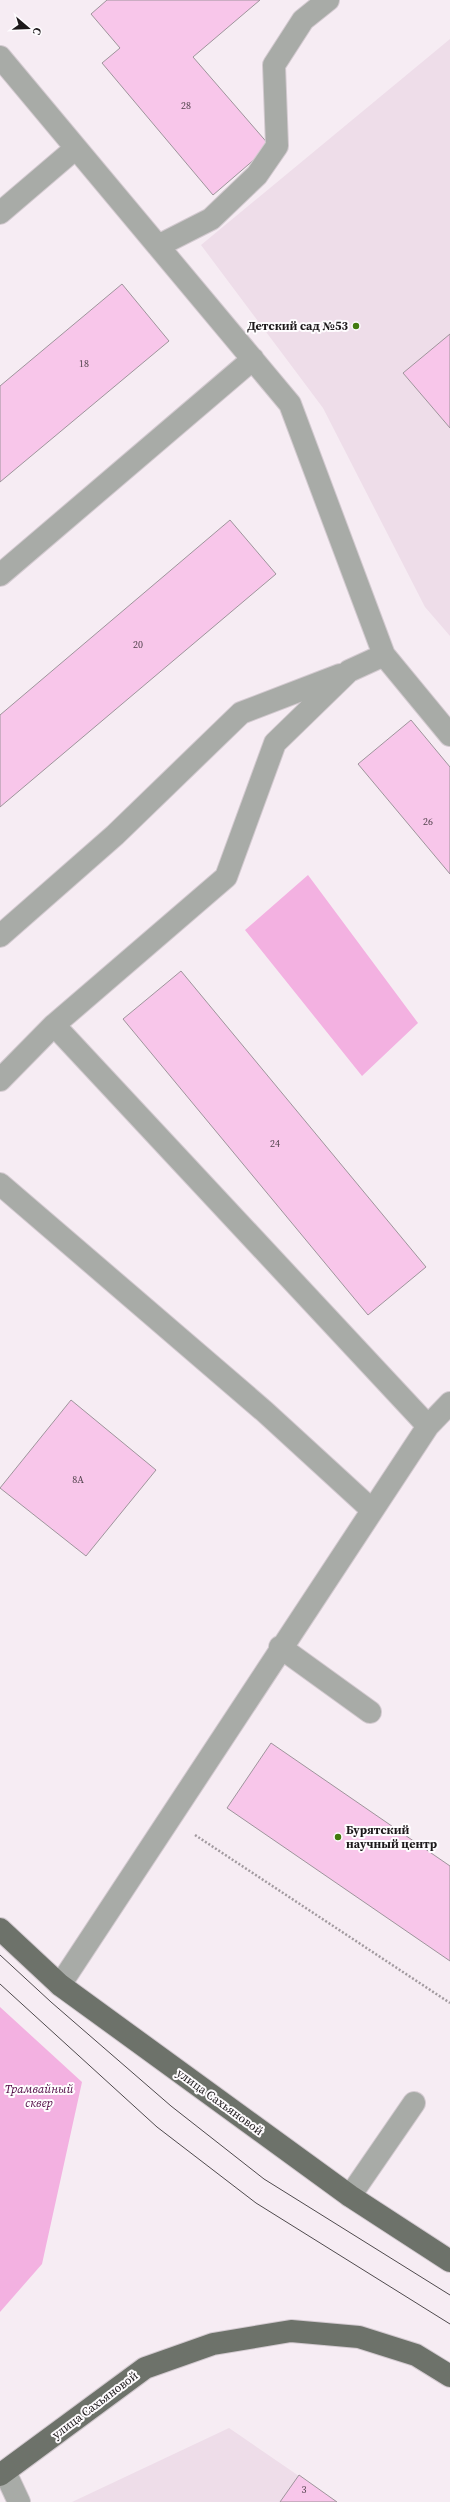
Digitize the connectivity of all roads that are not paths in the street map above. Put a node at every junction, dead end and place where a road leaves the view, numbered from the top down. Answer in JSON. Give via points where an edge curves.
{"nodes":[{"id":1,"x":328,"y":0,"type":"edge"},
{"id":2,"x":0,"y":57,"type":"edge"},
{"id":3,"x":76,"y":148,"type":"junction"},
{"id":4,"x":0,"y":213,"type":"edge"},
{"id":5,"x":158,"y":246,"type":"junction"},
{"id":6,"x":253,"y":359,"type":"junction"},
{"id":7,"x":0,"y":575,"type":"edge"},
{"id":8,"x":384,"y":655,"type":"junction"},
{"id":9,"x":350,"y":671,"type":"junction"},
{"id":10,"x":450,"y":735,"type":"edge"},
{"id":11,"x":0,"y":936,"type":"edge"},
{"id":12,"x":54,"y":1025,"type":"junction"},
{"id":13,"x":0,"y":1080,"type":"edge"},
{"id":14,"x":0,"y":1184,"type":"edge"},
{"id":15,"x":450,"y":1403,"type":"edge"},
{"id":16,"x":428,"y":1426,"type":"junction"},
{"id":17,"x":372,"y":1510,"type":"junction"},
{"id":18,"x":280,"y":1648,"type":"junction"},
{"id":19,"x":370,"y":1712,"type":"dead end"},
{"id":20,"x":0,"y":1929,"type":"edge"},
{"id":21,"x":60,"y":1985,"type":"junction"},
{"id":22,"x":414,"y":2103,"type":"dead end"},
{"id":23,"x":350,"y":2196,"type":"junction"},
{"id":24,"x":450,"y":2261,"type":"edge"},
{"id":25,"x":450,"y":2376,"type":"edge"},
{"id":26,"x":2,"y":2473,"type":"edge"},
{"id":27,"x":19,"y":2502,"type":"edge"}],
"edges":[{"from":1,"to":5,"type":"lane","via":[[303,20],[274,65],[277,146],[257,175],[211,219]]},
{"from":2,"to":3,"type":"lane"},
{"from":3,"to":4,"type":"lane"},
{"from":3,"to":5,"type":"lane"},
{"from":5,"to":6,"type":"lane"},
{"from":6,"to":7,"type":"lane"},
{"from":6,"to":8,"type":"lane","via":[[290,404]]},
{"from":8,"to":9,"type":"lane"},
{"from":8,"to":10,"type":"lane"},
{"from":9,"to":11,"type":"lane","via":[[242,713],[115,835]]},
{"from":9,"to":12,"type":"lane","via":[[275,743],[226,878]]},
{"from":12,"to":13,"type":"lane"},
{"from":12,"to":16,"type":"lane"},
{"from":14,"to":17,"type":"lane","via":[[264,1411]]},
{"from":15,"to":16,"type":"lane"},
{"from":16,"to":17,"type":"lane"},
{"from":17,"to":18,"type":"lane"},
{"from":18,"to":19,"type":"lane"},
{"from":18,"to":21,"type":"lane"},
{"from":20,"to":21,"type":"main road","name":"улица Сахьяновой"},
{"from":21,"to":23,"type":"main road","name":"улица Сахьяновой"},
{"from":22,"to":23,"type":"lane"},
{"from":23,"to":24,"type":"main road","name":"улица Сахьяновой"},
{"from":25,"to":26,"type":"main road","name":"улица Сахьяновой","via":[[416,2355],[359,2336],[291,2331],[213,2344],[145,2368]]},
{"from":26,"to":27,"type":"lane"}]}
